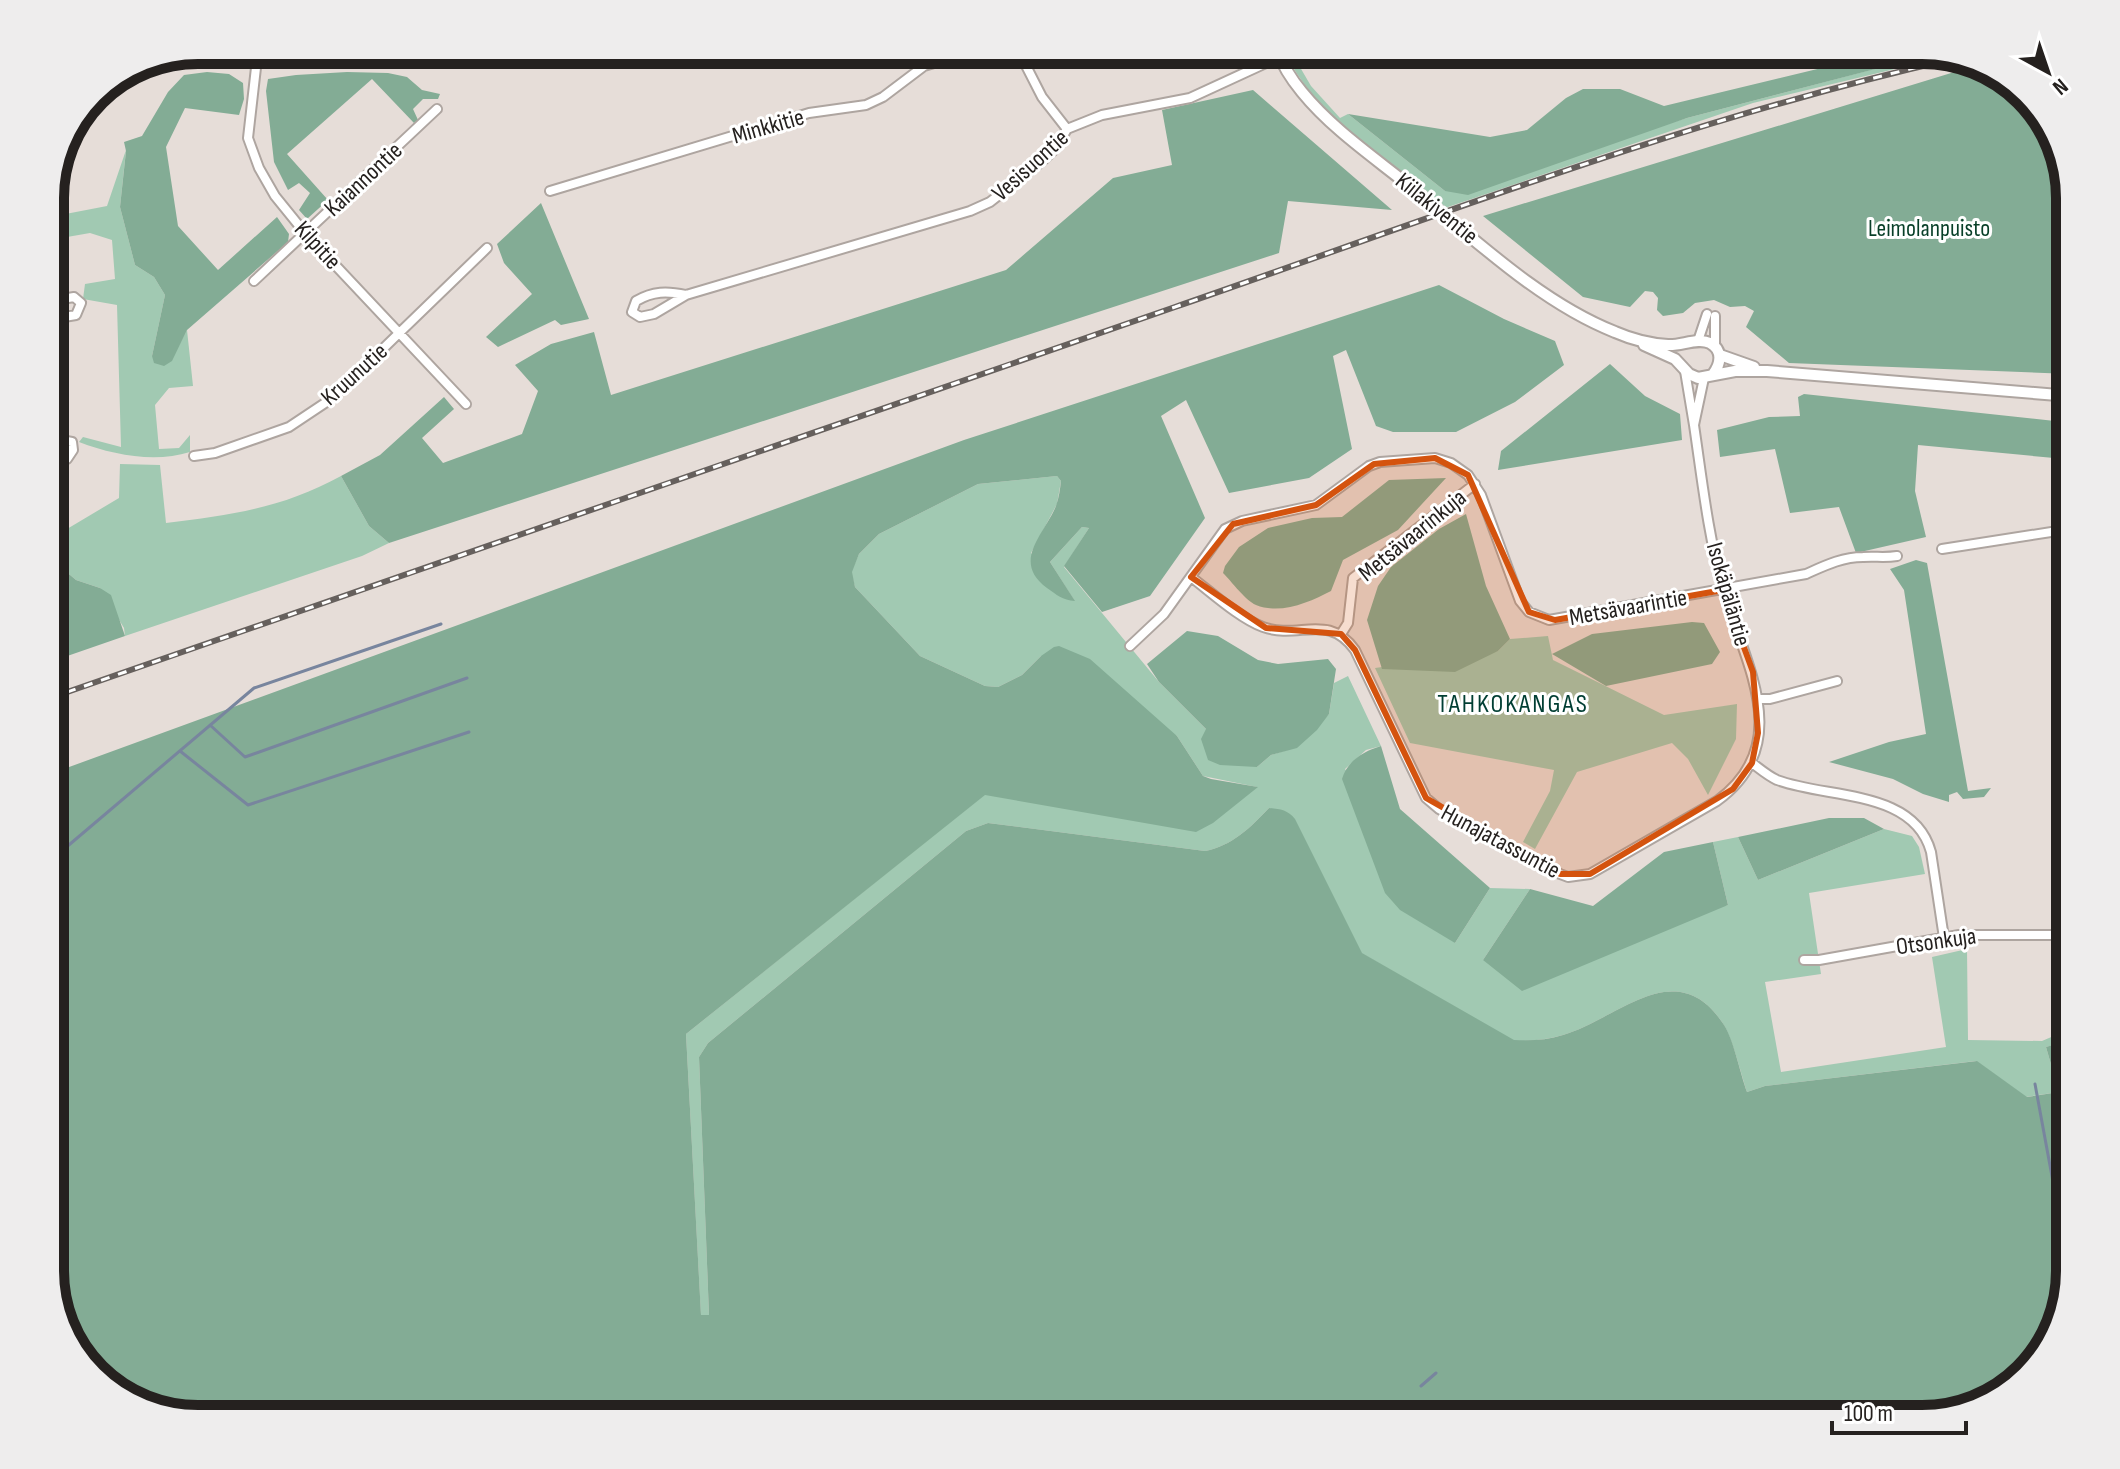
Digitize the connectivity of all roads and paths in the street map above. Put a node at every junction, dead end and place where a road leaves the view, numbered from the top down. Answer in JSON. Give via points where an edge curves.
{"nodes":[{"id":1,"x":256,"y":64,"type":"edge"},
{"id":2,"x":931,"y":64,"type":"edge"},
{"id":3,"x":1025,"y":64,"type":"edge"},
{"id":4,"x":1256,"y":64,"type":"edge"},
{"id":5,"x":1285,"y":64,"type":"edge"},
{"id":6,"x":437,"y":109,"type":"dead end"},
{"id":7,"x":1067,"y":129,"type":"junction"},
{"id":8,"x":550,"y":191,"type":"dead end"},
{"id":9,"x":305,"y":233,"type":"junction"},
{"id":10,"x":487,"y":248,"type":"dead end"},
{"id":11,"x":254,"y":281,"type":"dead end"},
{"id":12,"x":686,"y":295,"type":"junction"},
{"id":13,"x":64,"y":299,"type":"edge"},
{"id":14,"x":64,"y":317,"type":"edge"},
{"id":15,"x":401,"y":331,"type":"junction"},
{"id":16,"x":1624,"y":335,"type":"junction"},
{"id":17,"x":1694,"y":342,"type":"junction"},
{"id":18,"x":1717,"y":351,"type":"junction"},
{"id":19,"x":1684,"y":368,"type":"junction"},
{"id":20,"x":1767,"y":371,"type":"junction"},
{"id":21,"x":1709,"y":376,"type":"junction"},
{"id":22,"x":2056,"y":395,"type":"edge"},
{"id":23,"x":466,"y":404,"type":"dead end"},
{"id":24,"x":1694,"y":425,"type":"junction"},
{"id":25,"x":64,"y":441,"type":"edge"},
{"id":26,"x":194,"y":456,"type":"dead end"},
{"id":27,"x":64,"y":460,"type":"edge"},
{"id":28,"x":1475,"y":484,"type":"junction"},
{"id":29,"x":2056,"y":531,"type":"edge"},
{"id":30,"x":1942,"y":549,"type":"dead end"},
{"id":31,"x":1897,"y":556,"type":"dead end"},
{"id":32,"x":1191,"y":577,"type":"junction"},
{"id":33,"x":1723,"y":590,"type":"junction"},
{"id":34,"x":1341,"y":634,"type":"junction"},
{"id":35,"x":1130,"y":646,"type":"dead end"},
{"id":36,"x":1837,"y":681,"type":"dead end"},
{"id":37,"x":1758,"y":699,"type":"junction"},
{"id":38,"x":1752,"y":763,"type":"junction"},
{"id":39,"x":2056,"y":935,"type":"edge"},
{"id":40,"x":1944,"y":938,"type":"junction"},
{"id":41,"x":1804,"y":960,"type":"dead end"}],
"edges":[{"from":1,"to":9,"type":"street","name":"Kilpitie","via":[[248,138],[275,196]]},
{"from":2,"to":8,"type":"street","name":"Minkkitie","via":[[866,105],[809,113]]},
{"from":3,"to":7,"type":"street"},
{"from":4,"to":7,"type":"street","name":"Vesisuontie","via":[[1190,98],[1102,115]]},
{"from":5,"to":16,"type":"street","name":"Kiilakiventie","via":[[1301,91],[1332,123],[1446,216],[1549,296]]},
{"from":6,"to":9,"type":"street","name":"Kaiannontie"},
{"from":7,"to":12,"type":"street","name":"Vesisuontie","via":[[1041,162],[970,211]]},
{"from":9,"to":11,"type":"street","name":"Kaiannontie"},
{"from":9,"to":15,"type":"street","name":"Kilpitie"},
{"from":10,"to":15,"type":"street","name":"Kruunutie"},
{"from":12,"to":12,"type":"street","name":"Vesisuontie","via":[[649,293],[636,301],[632,312],[640,317],[654,314]]},
{"from":13,"to":14,"type":"street","via":[[74,297],[81,303],[76,315]]},
{"from":15,"to":23,"type":"street","name":"Kilpitie"},
{"from":15,"to":26,"type":"street","name":"Kruunutie","via":[[331,399],[289,427]]},
{"from":16,"to":17,"type":"street","name":"Kiilakiventie","via":[[1668,345]]},
{"from":16,"to":19,"type":"street","name":"Kiilakiventie"},
{"from":17,"to":18,"type":"street","via":[[1707,341]]},
{"from":17,"to":18,"type":"street","via":[[1711,315]]},
{"from":17,"to":19,"type":"street","via":[[1683,355]]},
{"from":18,"to":20,"type":"street"},
{"from":18,"to":21,"type":"street","via":[[1719,365]]},
{"from":19,"to":21,"type":"street","via":[[1693,377]]},
{"from":19,"to":24,"type":"street","name":"Isokäpäläntie"},
{"from":20,"to":21,"type":"street"},
{"from":20,"to":22,"type":"street"},
{"from":21,"to":24,"type":"street","name":"Isokäpäläntie"},
{"from":24,"to":33,"type":"street","name":"Isokäpäläntie"},
{"from":25,"to":27,"type":"street","via":[[72,442],[73,450]]},
{"from":28,"to":32,"type":"street","via":[[1459,467],[1435,458],[1374,464],[1316,505],[1233,524]]},
{"from":28,"to":33,"type":"street","name":"Metsävaarintie","via":[[1520,601],[1536,616],[1555,620]]},
{"from":28,"to":34,"type":"street","name":"Metsävaarinkuja","via":[[1353,578],[1348,623]]},
{"from":29,"to":30,"type":"street"},
{"from":31,"to":33,"type":"street","name":"Metsävaarintie","via":[[1837,561],[1806,574]]},
{"from":32,"to":34,"type":"street","via":[[1266,628]]},
{"from":32,"to":35,"type":"street","via":[[1164,614]]},
{"from":33,"to":37,"type":"street","name":"Isokäpäläntie"},
{"from":34,"to":38,"type":"street","name":"Hunajatassuntie","via":[[1355,650],[1426,798],[1568,877],[1590,874],[1717,801]]},
{"from":36,"to":37,"type":"street"},
{"from":37,"to":38,"type":"street","name":"Isokäpäläntie"},
{"from":38,"to":40,"type":"street","via":[[1777,780],[1894,808],[1914,820],[1931,852]]},
{"from":39,"to":40,"type":"street","name":"Otsonkuja"},
{"from":40,"to":41,"type":"street","name":"Otsonkuja"}]}
